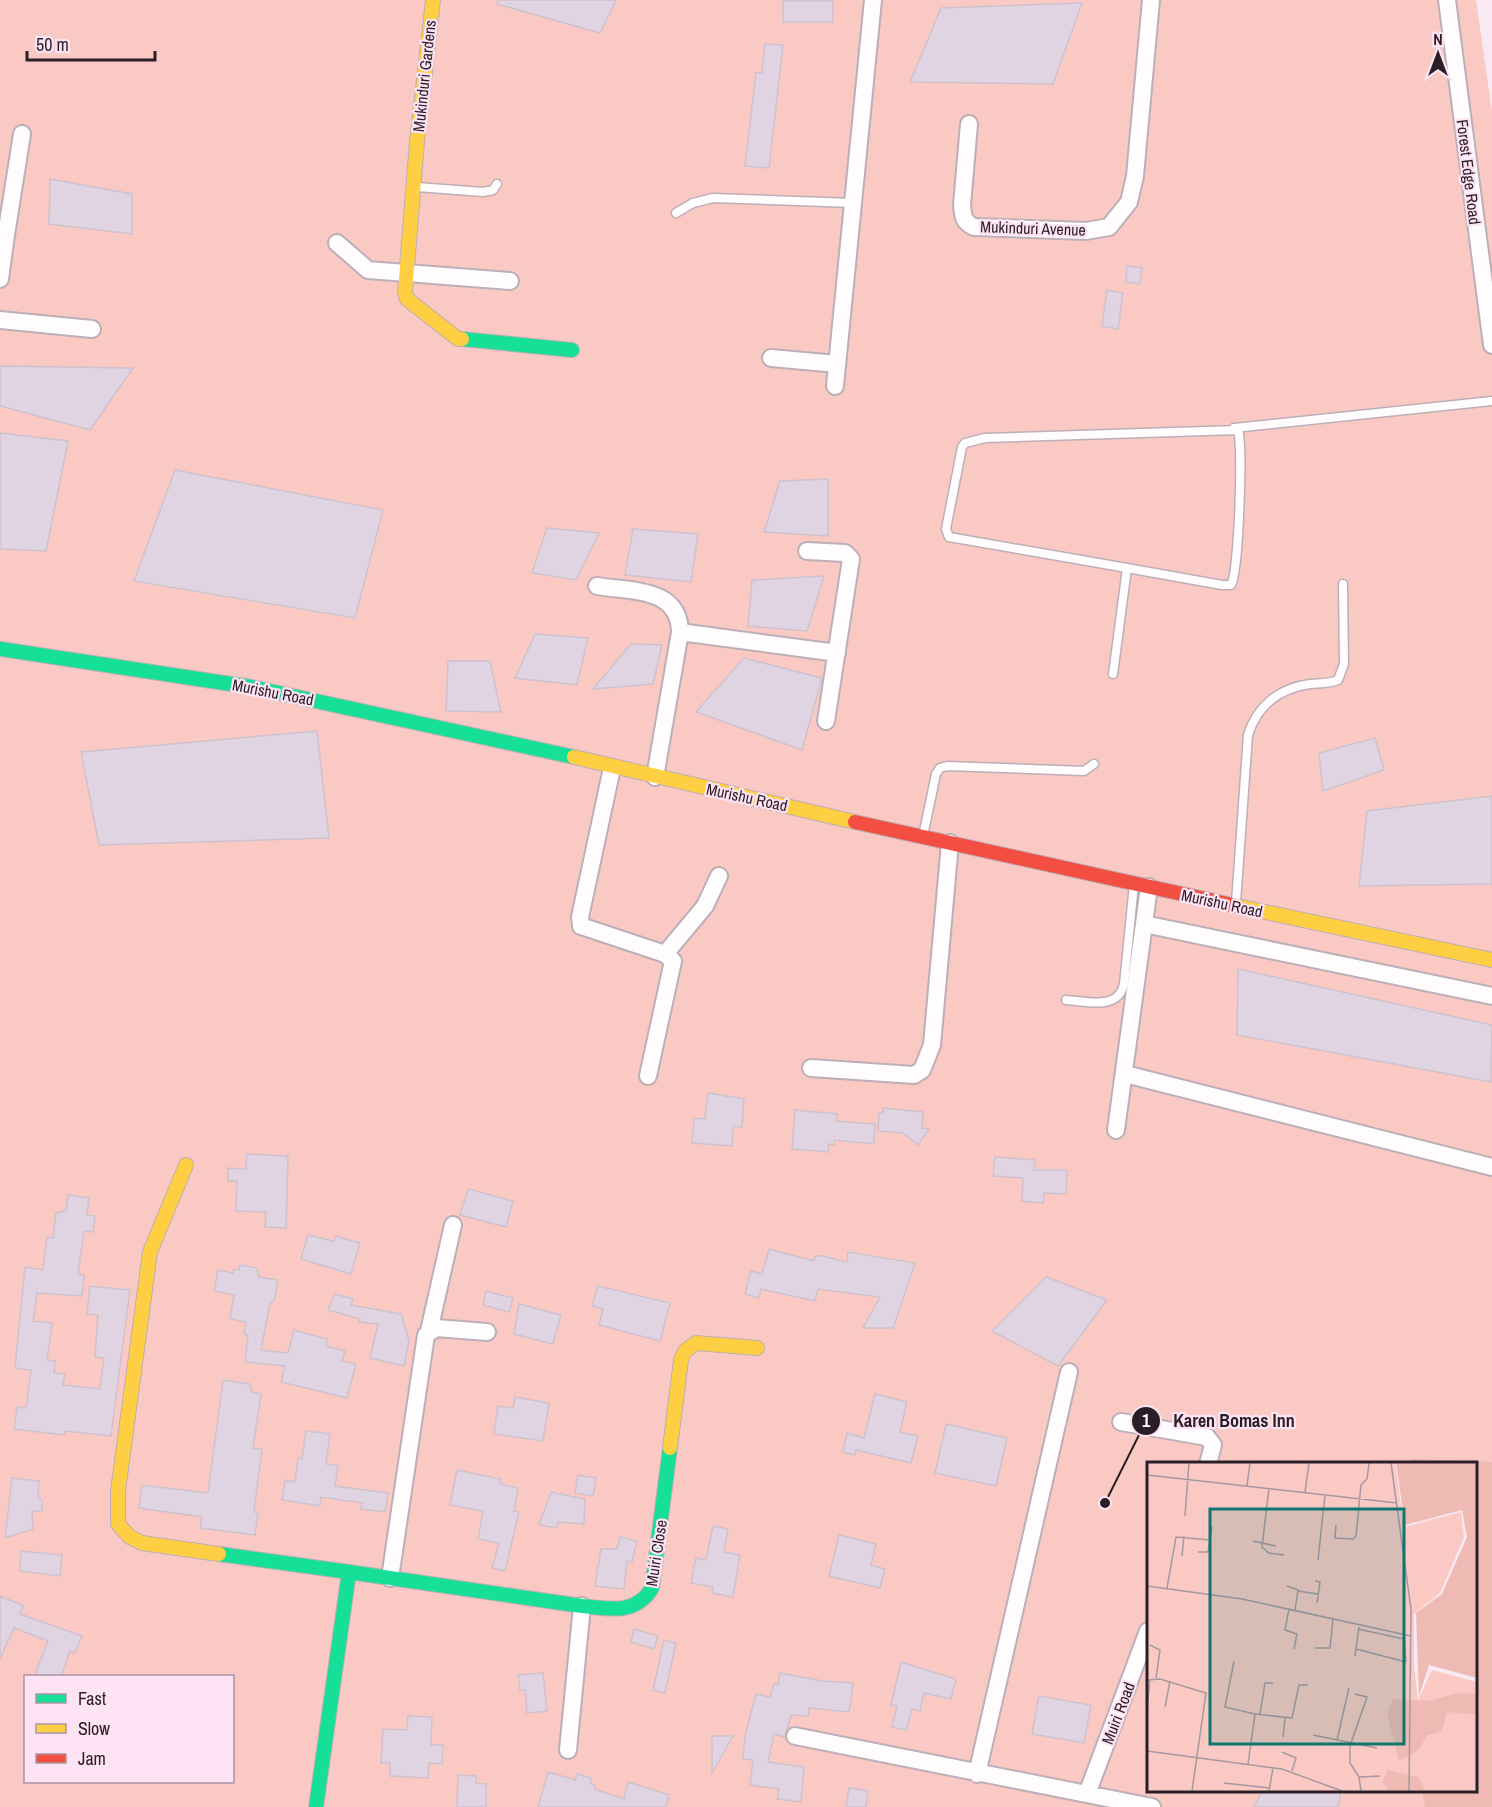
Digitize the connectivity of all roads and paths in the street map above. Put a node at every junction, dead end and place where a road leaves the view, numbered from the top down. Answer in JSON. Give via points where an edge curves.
{"nodes":[{"id":1,"x":433,"y":0,"type":"edge"},
{"id":2,"x":873,"y":0,"type":"edge"},
{"id":3,"x":1151,"y":0,"type":"edge"},
{"id":4,"x":1447,"y":0,"type":"edge"},
{"id":5,"x":969,"y":124,"type":"dead end"},
{"id":6,"x":22,"y":134,"type":"dead end"},
{"id":7,"x":497,"y":184,"type":"dead end"},
{"id":8,"x":413,"y":187,"type":"junction"},
{"id":9,"x":853,"y":203,"type":"junction"},
{"id":10,"x":676,"y":213,"type":"dead end"},
{"id":11,"x":3,"y":235,"type":"edge"},
{"id":12,"x":337,"y":243,"type":"dead end"},
{"id":13,"x":406,"y":274,"type":"junction"},
{"id":14,"x":0,"y":279,"type":"edge"},
{"id":15,"x":510,"y":281,"type":"dead end"},
{"id":16,"x":0,"y":320,"type":"edge"},
{"id":17,"x":92,"y":328,"type":"dead end"},
{"id":18,"x":1492,"y":345,"type":"edge"},
{"id":19,"x":572,"y":350,"type":"dead end"},
{"id":20,"x":771,"y":358,"type":"dead end"},
{"id":21,"x":837,"y":364,"type":"junction"},
{"id":22,"x":836,"y":386,"type":"dead end"},
{"id":23,"x":1492,"y":401,"type":"edge"},
{"id":24,"x":1233,"y":428,"type":"junction"},
{"id":25,"x":807,"y":551,"type":"dead end"},
{"id":26,"x":1127,"y":568,"type":"junction"},
{"id":27,"x":1343,"y":584,"type":"dead end"},
{"id":28,"x":597,"y":586,"type":"dead end"},
{"id":29,"x":680,"y":632,"type":"junction"},
{"id":30,"x":0,"y":649,"type":"edge"},
{"id":31,"x":837,"y":653,"type":"junction"},
{"id":32,"x":1113,"y":674,"type":"dead end"},
{"id":33,"x":826,"y":721,"type":"dead end"},
{"id":34,"x":1094,"y":764,"type":"dead end"},
{"id":35,"x":612,"y":768,"type":"junction"},
{"id":36,"x":655,"y":777,"type":"junction"},
{"id":37,"x":923,"y":837,"type":"junction"},
{"id":38,"x":950,"y":843,"type":"junction"},
{"id":39,"x":719,"y":876,"type":"dead end"},
{"id":40,"x":1141,"y":886,"type":"junction"},
{"id":41,"x":1236,"y":906,"type":"junction"},
{"id":42,"x":1143,"y":924,"type":"junction"},
{"id":43,"x":665,"y":954,"type":"junction"},
{"id":44,"x":1492,"y":960,"type":"edge"},
{"id":45,"x":1492,"y":996,"type":"edge"},
{"id":46,"x":1066,"y":1000,"type":"dead end"},
{"id":47,"x":811,"y":1068,"type":"dead end"},
{"id":48,"x":1125,"y":1074,"type":"junction"},
{"id":49,"x":648,"y":1076,"type":"dead end"},
{"id":50,"x":1116,"y":1130,"type":"dead end"},
{"id":51,"x":186,"y":1165,"type":"dead end"},
{"id":52,"x":1492,"y":1167,"type":"edge"},
{"id":53,"x":453,"y":1225,"type":"dead end"},
{"id":54,"x":429,"y":1331,"type":"junction"},
{"id":55,"x":487,"y":1332,"type":"dead end"},
{"id":56,"x":757,"y":1348,"type":"dead end"},
{"id":57,"x":1069,"y":1372,"type":"dead end"},
{"id":58,"x":1122,"y":1422,"type":"dead end"},
{"id":59,"x":1209,"y":1462,"type":"edge"},
{"id":60,"x":349,"y":1572,"type":"junction"},
{"id":61,"x":390,"y":1578,"type":"junction"},
{"id":62,"x":582,"y":1606,"type":"junction"},
{"id":63,"x":1147,"y":1635,"type":"edge"},
{"id":64,"x":795,"y":1736,"type":"dead end"},
{"id":65,"x":568,"y":1750,"type":"dead end"},
{"id":66,"x":977,"y":1774,"type":"junction"},
{"id":67,"x":1082,"y":1798,"type":"edge"},
{"id":68,"x":316,"y":1807,"type":"edge"},
{"id":69,"x":1152,"y":1807,"type":"edge"}],
"edges":[{"from":1,"to":8,"type":"street","name":"Mukinduri Gardens"},
{"from":2,"to":9,"type":"street"},
{"from":3,"to":5,"type":"street","name":"Mukinduri Avenue","via":[[1135,176],[1129,202],[1109,227],[1086,231],[967,224],[962,205]]},
{"from":4,"to":18,"type":"street","name":"Forest Edge Road"},
{"from":6,"to":11,"type":"street"},
{"from":7,"to":8,"type":"lane","via":[[493,190],[483,192]]},
{"from":8,"to":13,"type":"street","name":"Mukinduri Gardens"},
{"from":9,"to":10,"type":"lane","via":[[713,198]]},
{"from":9,"to":21,"type":"street"},
{"from":11,"to":14,"type":"street"},
{"from":12,"to":13,"type":"street","via":[[368,270]]},
{"from":13,"to":15,"type":"street"},
{"from":13,"to":19,"type":"street","name":"Mukinduri Gardens","via":[[407,299],[458,339]]},
{"from":16,"to":17,"type":"street"},
{"from":20,"to":21,"type":"street"},
{"from":21,"to":22,"type":"street"},
{"from":23,"to":24,"type":"lane"},
{"from":24,"to":26,"type":"lane","via":[[1240,434],[1240,459],[1237,555],[1231,585]]},
{"from":24,"to":26,"type":"lane","via":[[985,438],[962,447],[946,529],[949,537]]},
{"from":25,"to":31,"type":"street","via":[[845,553],[850,557]]},
{"from":26,"to":32,"type":"lane"},
{"from":27,"to":41,"type":"lane","via":[[1344,664],[1338,680],[1294,686],[1281,692],[1261,708],[1252,722]]},
{"from":28,"to":29,"type":"street","via":[[664,598],[675,606]]},
{"from":29,"to":31,"type":"street"},
{"from":29,"to":36,"type":"street"},
{"from":30,"to":35,"type":"street","name":"Murishu Road","via":[[251,687],[510,742]]},
{"from":31,"to":33,"type":"street"},
{"from":34,"to":37,"type":"lane","via":[[1084,771],[940,768]]},
{"from":35,"to":36,"type":"street","name":"Murishu Road"},
{"from":35,"to":43,"type":"street","via":[[581,926]]},
{"from":36,"to":37,"type":"street","name":"Murishu Road"},
{"from":37,"to":38,"type":"street","name":"Murishu Road"},
{"from":38,"to":40,"type":"street","name":"Murishu Road"},
{"from":38,"to":47,"type":"street","via":[[932,1044],[922,1070],[914,1075]]},
{"from":39,"to":43,"type":"street","via":[[705,906]]},
{"from":40,"to":41,"type":"street","name":"Murishu Road"},
{"from":40,"to":42,"type":"street"},
{"from":40,"to":46,"type":"lane","via":[[1120,995],[1109,1002]]},
{"from":41,"to":44,"type":"street","name":"Murishu Road"},
{"from":42,"to":45,"type":"street"},
{"from":42,"to":48,"type":"street"},
{"from":43,"to":49,"type":"street","via":[[673,961],[673,969]]},
{"from":48,"to":50,"type":"street"},
{"from":48,"to":52,"type":"street"},
{"from":51,"to":60,"type":"street","name":"Muiri Close","via":[[150,1252],[116,1509],[118,1524],[130,1538],[142,1543]]},
{"from":53,"to":54,"type":"street"},
{"from":54,"to":55,"type":"street","via":[[442,1328]]},
{"from":54,"to":61,"type":"street"},
{"from":56,"to":62,"type":"street","name":"Muiri Close","via":[[696,1343],[685,1351],[652,1588],[647,1600],[636,1607],[621,1610]]},
{"from":57,"to":66,"type":"street"},
{"from":58,"to":59,"type":"street","via":[[1207,1437],[1213,1445]]},
{"from":60,"to":61,"type":"street","name":"Muiri Close"},
{"from":60,"to":68,"type":"street"},
{"from":61,"to":62,"type":"street","name":"Muiri Close"},
{"from":62,"to":65,"type":"street"},
{"from":63,"to":67,"type":"street","name":"Muiri Road"},
{"from":64,"to":66,"type":"street"},
{"from":66,"to":67,"type":"street"},
{"from":67,"to":69,"type":"street"}]}
